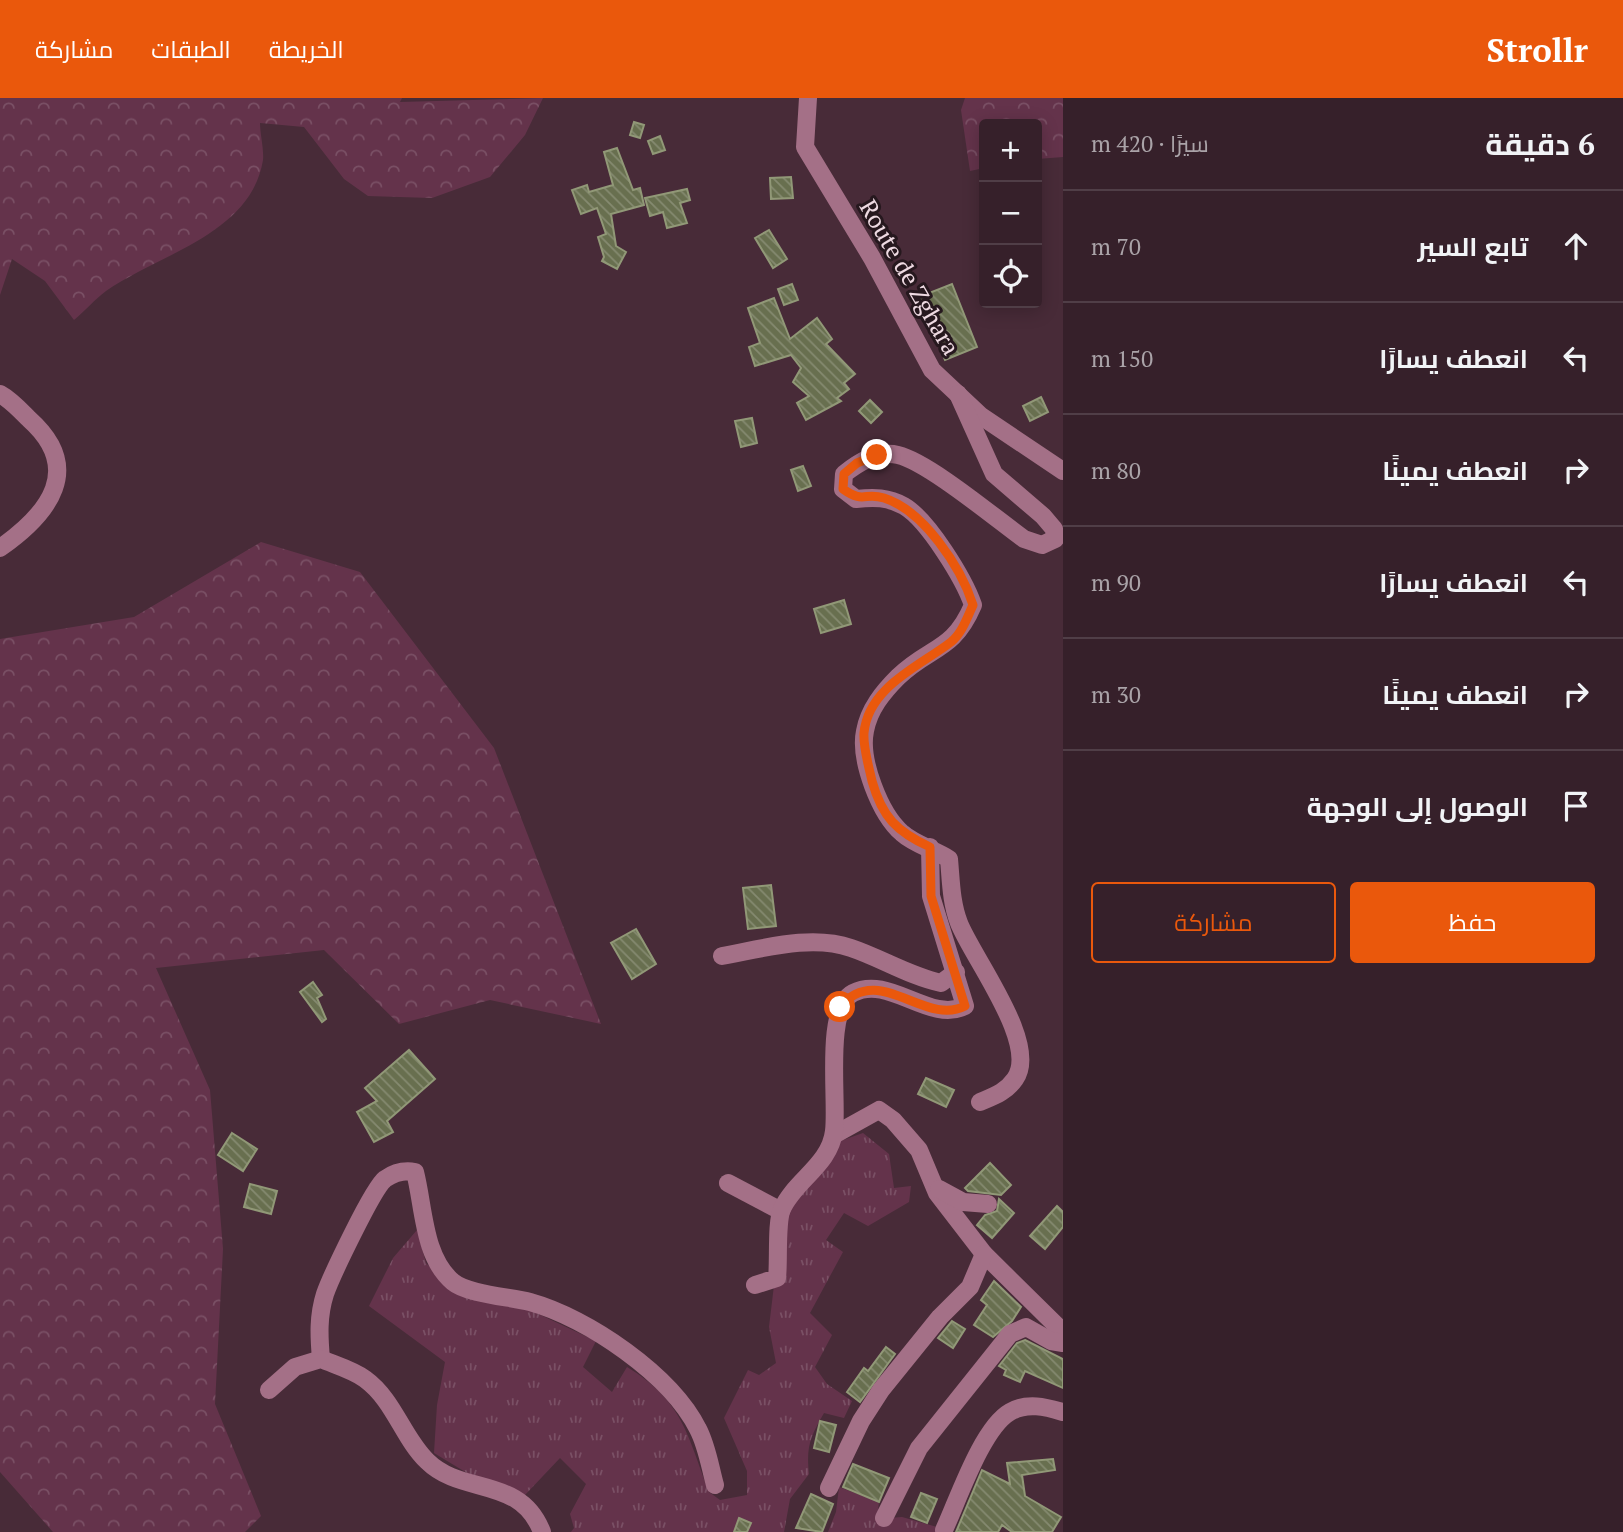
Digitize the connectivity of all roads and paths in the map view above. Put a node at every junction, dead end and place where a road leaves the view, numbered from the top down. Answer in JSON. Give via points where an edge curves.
{"nodes":[{"id":1,"x":808,"y":98,"type":"edge"},
{"id":2,"x":0,"y":394,"type":"edge"},
{"id":3,"x":958,"y":394,"type":"junction"},
{"id":4,"x":1063,"y":471,"type":"edge"},
{"id":5,"x":0,"y":548,"type":"edge"},
{"id":6,"x":930,"y":847,"type":"junction"},
{"id":7,"x":722,"y":956,"type":"dead end"},
{"id":8,"x":956,"y":972,"type":"junction"},
{"id":9,"x":980,"y":1102,"type":"dead end"},
{"id":10,"x":834,"y":1135,"type":"junction"},
{"id":11,"x":728,"y":1183,"type":"dead end"},
{"id":12,"x":934,"y":1186,"type":"junction"},
{"id":13,"x":988,"y":1204,"type":"dead end"},
{"id":14,"x":780,"y":1212,"type":"junction"},
{"id":15,"x":984,"y":1254,"type":"junction"},
{"id":16,"x":755,"y":1286,"type":"dead end"},
{"id":17,"x":1063,"y":1332,"type":"edge"},
{"id":18,"x":1063,"y":1343,"type":"edge"},
{"id":19,"x":321,"y":1359,"type":"junction"},
{"id":20,"x":270,"y":1390,"type":"dead end"},
{"id":21,"x":1063,"y":1412,"type":"edge"},
{"id":22,"x":715,"y":1485,"type":"dead end"},
{"id":23,"x":829,"y":1488,"type":"dead end"},
{"id":24,"x":884,"y":1518,"type":"dead end"},
{"id":25,"x":944,"y":1530,"type":"dead end"},
{"id":26,"x":542,"y":1532,"type":"edge"}],
"edges":[{"from":1,"to":3,"type":"street","name":"Route de Zghara","via":[[805,147],[932,370]]},
{"from":2,"to":5,"type":"street","via":[[36,425],[56,451],[60,477],[49,501]]},
{"from":3,"to":4,"type":"street","name":"Route de Zghara","via":[[981,416]]},
{"from":3,"to":6,"type":"street","via":[[995,474],[1043,516],[1054,529],[1055,539],[1042,545],[1024,539],[897,454],[857,463],[844,474],[843,489],[856,499],[880,497],[906,507],[953,562],[973,605],[952,641],[899,676],[872,707],[864,733],[876,796],[887,816],[903,835]]},
{"from":6,"to":8,"type":"street","via":[[931,896]]},
{"from":6,"to":9,"type":"street","via":[[948,859],[960,926],[1015,1033],[1020,1056],[1017,1077],[1003,1092]]},
{"from":7,"to":8,"type":"street","via":[[821,942],[849,947],[926,980],[941,983]]},
{"from":8,"to":10,"type":"street","via":[[965,1006],[955,1011],[869,990],[852,993],[840,1007],[834,1028]]},
{"from":10,"to":12,"type":"street","via":[[879,1110],[919,1150]]},
{"from":10,"to":14,"type":"street","via":[[825,1158]]},
{"from":11,"to":14,"type":"street"},
{"from":12,"to":13,"type":"street","via":[[963,1202]]},
{"from":12,"to":15,"type":"street"},
{"from":14,"to":16,"type":"street","via":[[778,1278]]},
{"from":15,"to":17,"type":"street"},
{"from":15,"to":23,"type":"street","via":[[970,1287],[881,1390]]},
{"from":18,"to":24,"type":"street","via":[[1026,1327],[1010,1334],[919,1448]]},
{"from":19,"to":20,"type":"street","via":[[295,1367]]},
{"from":19,"to":22,"type":"street","via":[[318,1325],[325,1294],[354,1235],[383,1181],[402,1170],[415,1172],[426,1232],[453,1283],[552,1308],[608,1340],[682,1402],[699,1431]]},
{"from":19,"to":26,"type":"street","via":[[365,1379],[427,1462],[450,1475],[515,1497],[529,1509]]},
{"from":21,"to":25,"type":"street","via":[[1039,1405],[1010,1412],[990,1433]]}]}
